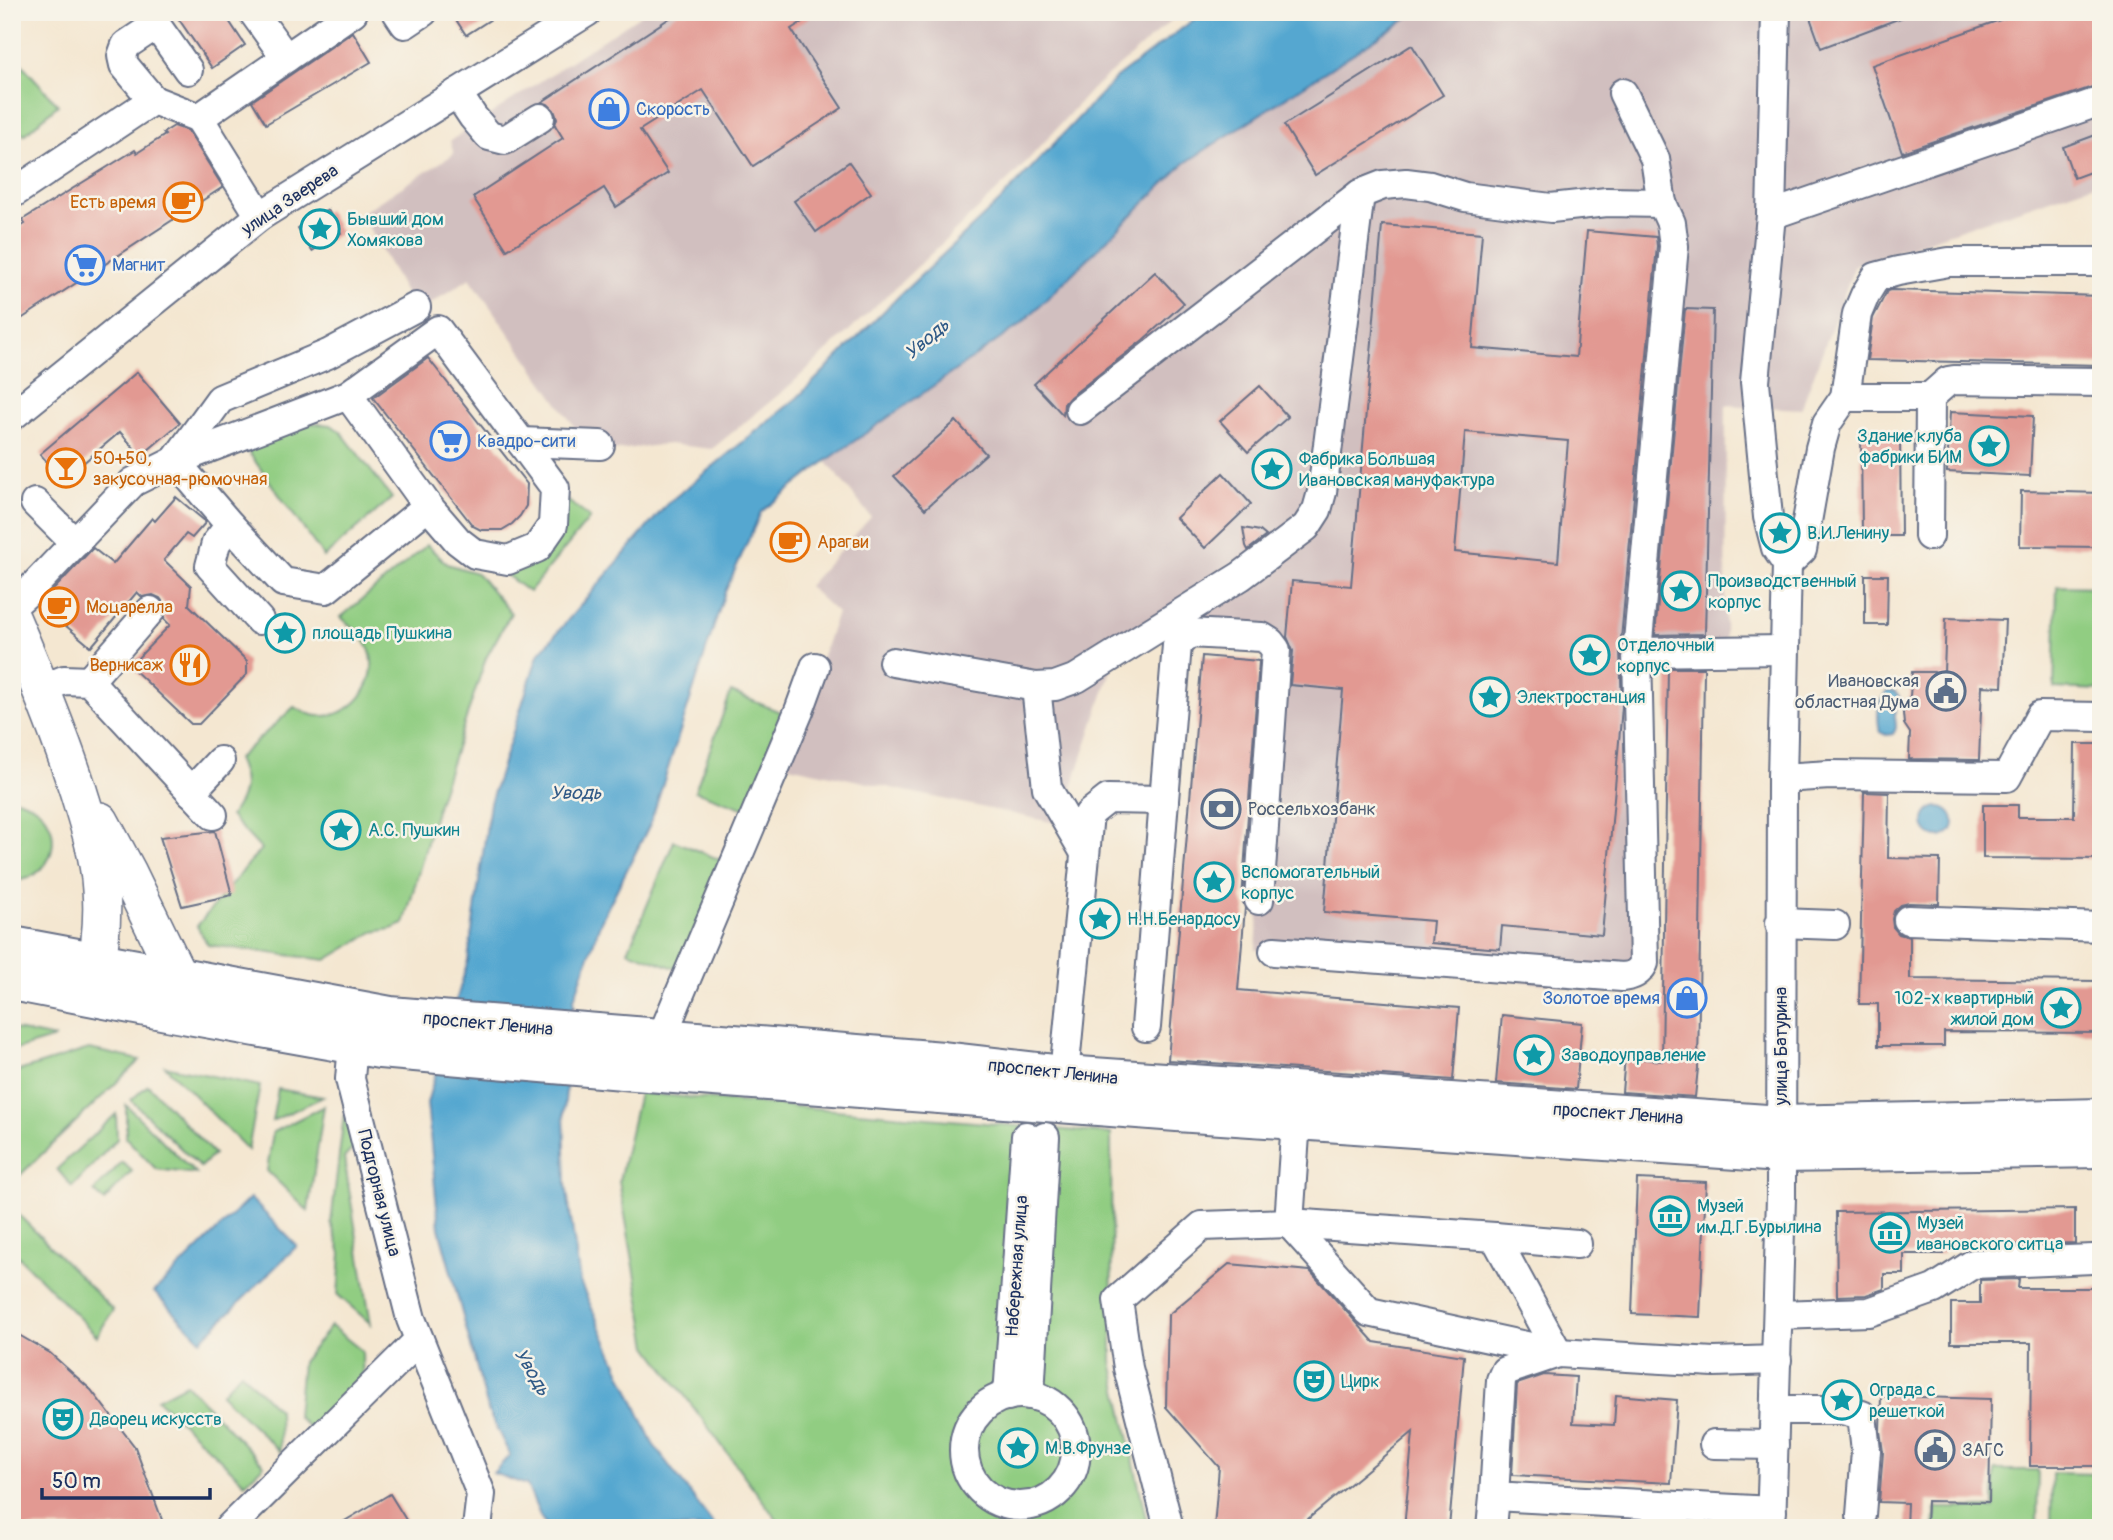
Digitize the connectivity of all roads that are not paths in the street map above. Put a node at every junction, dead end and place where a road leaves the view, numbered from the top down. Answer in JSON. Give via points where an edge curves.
{"nodes":[{"id":1,"x":253,"y":12,"type":"edge"},
{"id":2,"x":353,"y":12,"type":"edge"},
{"id":3,"x":397,"y":12,"type":"edge"},
{"id":4,"x":423,"y":12,"type":"edge"},
{"id":5,"x":1776,"y":12,"type":"edge"},
{"id":6,"x":570,"y":17,"type":"edge"},
{"id":7,"x":151,"y":18,"type":"edge"},
{"id":8,"x":286,"y":58,"type":"junction"},
{"id":9,"x":188,"y":69,"type":"dead end"},
{"id":10,"x":457,"y":93,"type":"junction"},
{"id":11,"x":1623,"y":93,"type":"dead end"},
{"id":12,"x":153,"y":100,"type":"junction"},
{"id":13,"x":2101,"y":101,"type":"edge"},
{"id":14,"x":199,"y":118,"type":"junction"},
{"id":15,"x":540,"y":118,"type":"dead end"},
{"id":16,"x":12,"y":194,"type":"edge"},
{"id":17,"x":1360,"y":194,"type":"junction"},
{"id":18,"x":1662,"y":203,"type":"junction"},
{"id":19,"x":1771,"y":215,"type":"junction"},
{"id":20,"x":260,"y":216,"type":"junction"},
{"id":21,"x":2101,"y":262,"type":"edge"},
{"id":22,"x":416,"y":307,"type":"dead end"},
{"id":23,"x":2101,"y":382,"type":"edge"},
{"id":24,"x":348,"y":395,"type":"junction"},
{"id":25,"x":1845,"y":397,"type":"junction"},
{"id":26,"x":1930,"y":397,"type":"junction"},
{"id":27,"x":1080,"y":410,"type":"dead end"},
{"id":28,"x":12,"y":416,"type":"edge"},
{"id":29,"x":521,"y":442,"type":"junction"},
{"id":30,"x":600,"y":445,"type":"dead end"},
{"id":31,"x":175,"y":461,"type":"junction"},
{"id":32,"x":35,"y":503,"type":"dead end"},
{"id":33,"x":428,"y":506,"type":"junction"},
{"id":34,"x":230,"y":525,"type":"junction"},
{"id":35,"x":1928,"y":536,"type":"dead end"},
{"id":36,"x":75,"y":543,"type":"junction"},
{"id":37,"x":1787,"y":564,"type":"junction"},
{"id":38,"x":12,"y":606,"type":"edge"},
{"id":39,"x":150,"y":611,"type":"dead end"},
{"id":40,"x":12,"y":620,"type":"edge"},
{"id":41,"x":259,"y":620,"type":"dead end"},
{"id":42,"x":1784,"y":650,"type":"junction"},
{"id":43,"x":1637,"y":652,"type":"junction"},
{"id":44,"x":894,"y":662,"type":"dead end"},
{"id":45,"x":814,"y":667,"type":"dead end"},
{"id":46,"x":89,"y":681,"type":"junction"},
{"id":47,"x":1036,"y":687,"type":"junction"},
{"id":48,"x":42,"y":689,"type":"junction"},
{"id":49,"x":2101,"y":718,"type":"edge"},
{"id":50,"x":220,"y":761,"type":"dead end"},
{"id":51,"x":70,"y":764,"type":"junction"},
{"id":52,"x":1782,"y":778,"type":"junction"},
{"id":53,"x":191,"y":792,"type":"junction"},
{"id":54,"x":1164,"y":800,"type":"junction"},
{"id":55,"x":213,"y":815,"type":"dead end"},
{"id":56,"x":1085,"y":853,"type":"junction"},
{"id":57,"x":1259,"y":900,"type":"dead end"},
{"id":58,"x":1908,"y":920,"type":"dead end"},
{"id":59,"x":1780,"y":923,"type":"junction"},
{"id":60,"x":1835,"y":925,"type":"dead end"},
{"id":61,"x":2101,"y":928,"type":"edge"},
{"id":62,"x":12,"y":946,"type":"edge"},
{"id":63,"x":1274,"y":951,"type":"dead end"},
{"id":64,"x":178,"y":976,"type":"junction"},
{"id":65,"x":94,"y":979,"type":"junction"},
{"id":66,"x":12,"y":981,"type":"edge"},
{"id":67,"x":1146,"y":1027,"type":"dead end"},
{"id":68,"x":374,"y":1036,"type":"junction"},
{"id":69,"x":645,"y":1049,"type":"junction"},
{"id":70,"x":1064,"y":1075,"type":"junction"},
{"id":71,"x":2101,"y":1118,"type":"edge"},
{"id":72,"x":1296,"y":1120,"type":"junction"},
{"id":73,"x":1035,"y":1136,"type":"dead end"},
{"id":74,"x":1781,"y":1139,"type":"junction"},
{"id":75,"x":2101,"y":1148,"type":"edge"},
{"id":76,"x":1289,"y":1223,"type":"junction"},
{"id":77,"x":1496,"y":1237,"type":"junction"},
{"id":78,"x":1577,"y":1244,"type":"dead end"},
{"id":79,"x":2093,"y":1259,"type":"dead end"},
{"id":80,"x":1778,"y":1315,"type":"junction"},
{"id":81,"x":419,"y":1340,"type":"junction"},
{"id":82,"x":1558,"y":1353,"type":"junction"},
{"id":83,"x":1776,"y":1360,"type":"junction"},
{"id":84,"x":1019,"y":1396,"type":"junction"},
{"id":85,"x":1775,"y":1410,"type":"junction"},
{"id":86,"x":1714,"y":1444,"type":"dead end"},
{"id":87,"x":1773,"y":1445,"type":"junction"},
{"id":88,"x":1494,"y":1496,"type":"junction"},
{"id":89,"x":1040,"y":1515,"type":"edge"},
{"id":90,"x":1861,"y":1515,"type":"dead end"},
{"id":91,"x":1771,"y":1519,"type":"edge"},
{"id":92,"x":229,"y":1528,"type":"edge"},
{"id":93,"x":477,"y":1528,"type":"edge"},
{"id":94,"x":1169,"y":1528,"type":"edge"},
{"id":95,"x":1491,"y":1528,"type":"edge"}],
"edges":[{"from":1,"to":8,"type":"street"},
{"from":2,"to":8,"type":"street"},
{"from":3,"to":4,"type":"street","via":[[405,24]]},
{"from":5,"to":19,"type":"street"},
{"from":6,"to":10,"type":"street","name":"улица Зверева"},
{"from":7,"to":9,"type":"street"},
{"from":7,"to":12,"type":"street","via":[[122,56],[124,65]]},
{"from":8,"to":14,"type":"street"},
{"from":10,"to":15,"type":"street","via":[[489,136],[505,140]]},
{"from":10,"to":20,"type":"street","name":"улица Зверева"},
{"from":11,"to":18,"type":"street","via":[[1655,159]]},
{"from":12,"to":14,"type":"street"},
{"from":12,"to":16,"type":"street"},
{"from":13,"to":19,"type":"street"},
{"from":14,"to":20,"type":"street"},
{"from":17,"to":18,"type":"street","via":[[1383,184],[1406,183],[1465,197],[1551,208]]},
{"from":17,"to":27,"type":"street"},
{"from":17,"to":47,"type":"street","via":[[1322,492],[1306,527],[1241,576],[1077,678]]},
{"from":18,"to":43,"type":"street","via":[[1674,246]]},
{"from":19,"to":37,"type":"street","via":[[1755,382],[1768,517],[1776,548]]},
{"from":20,"to":28,"type":"street","name":"улица Зверева"},
{"from":21,"to":25,"type":"street","via":[[1949,262],[1876,277],[1857,314]]},
{"from":22,"to":31,"type":"street","via":[[328,354],[220,398]]},
{"from":23,"to":26,"type":"street","via":[[1954,380]]},
{"from":24,"to":29,"type":"street","via":[[438,330]]},
{"from":24,"to":31,"type":"street"},
{"from":24,"to":33,"type":"street"},
{"from":25,"to":26,"type":"street"},
{"from":25,"to":37,"type":"street","via":[[1827,423],[1802,550]]},
{"from":26,"to":35,"type":"street"},
{"from":29,"to":30,"type":"street"},
{"from":29,"to":33,"type":"street","via":[[555,488],[553,525],[537,548],[508,560],[475,554]]},
{"from":31,"to":34,"type":"street"},
{"from":31,"to":36,"type":"street","via":[[133,482]]},
{"from":32,"to":36,"type":"street"},
{"from":33,"to":34,"type":"street","via":[[326,589],[284,582]]},
{"from":34,"to":41,"type":"street","via":[[216,543],[210,566]]},
{"from":36,"to":38,"type":"street"},
{"from":37,"to":42,"type":"street","name":"улица Батурина"},
{"from":39,"to":46,"type":"street"},
{"from":40,"to":48,"type":"main road"},
{"from":42,"to":43,"type":"street"},
{"from":42,"to":52,"type":"street","name":"улица Батурина"},
{"from":43,"to":63,"type":"street","via":[[1644,963],[1640,971],[1622,977]]},
{"from":44,"to":47,"type":"street"},
{"from":45,"to":69,"type":"street","via":[[670,1016]]},
{"from":46,"to":48,"type":"street","via":[[64,680]]},
{"from":46,"to":53,"type":"street"},
{"from":47,"to":56,"type":"street","via":[[1047,788]]},
{"from":48,"to":51,"type":"main road"},
{"from":49,"to":52,"type":"street","via":[[2040,716],[2007,777]]},
{"from":50,"to":53,"type":"street"},
{"from":51,"to":64,"type":"main road"},
{"from":51,"to":65,"type":"main road","via":[[95,843],[102,891]]},
{"from":52,"to":59,"type":"street","name":"улица Батурина"},
{"from":53,"to":55,"type":"street"},
{"from":54,"to":56,"type":"street","via":[[1108,799],[1089,814]]},
{"from":54,"to":57,"type":"street","via":[[1177,645],[1189,633],[1262,637],[1270,642],[1276,650]]},
{"from":54,"to":67,"type":"street"},
{"from":56,"to":70,"type":"street"},
{"from":58,"to":61,"type":"street"},
{"from":59,"to":60,"type":"street"},
{"from":59,"to":74,"type":"street","name":"улица Батурина"},
{"from":62,"to":65,"type":"highway","name":"проспект Ленина"},
{"from":64,"to":65,"type":"highway","name":"проспект Ленина"},
{"from":64,"to":68,"type":"highway","name":"проспект Ленина"},
{"from":65,"to":66,"type":"highway","name":"проспект Ленина"},
{"from":65,"to":68,"type":"highway","name":"проспект Ленина"},
{"from":68,"to":69,"type":"highway","name":"проспект Ленина"},
{"from":68,"to":81,"type":"street","name":"Подгорная улица","via":[[350,1079]]},
{"from":69,"to":70,"type":"highway","name":"проспект Ленина","via":[[943,1061]]},
{"from":69,"to":72,"type":"highway","name":"проспект Ленина"},
{"from":70,"to":74,"type":"highway","name":"проспект Ленина"},
{"from":71,"to":74,"type":"highway","name":"проспект Ленина"},
{"from":72,"to":74,"type":"highway","name":"проспект Ленина"},
{"from":72,"to":76,"type":"street"},
{"from":73,"to":84,"type":"street","name":"Набережная улица"},
{"from":74,"to":75,"type":"highway","name":"проспект Ленина"},
{"from":74,"to":80,"type":"street","name":"улица Батурина"},
{"from":76,"to":77,"type":"street"},
{"from":76,"to":82,"type":"street","via":[[1369,1312]]},
{"from":76,"to":94,"type":"street","via":[[1202,1226],[1118,1300],[1128,1368]]},
{"from":77,"to":78,"type":"street"},
{"from":77,"to":82,"type":"street"},
{"from":79,"to":80,"type":"street","via":[[1973,1264],[1934,1289],[1869,1312]]},
{"from":80,"to":83,"type":"street","name":"улица Батурина"},
{"from":81,"to":92,"type":"street"},
{"from":81,"to":93,"type":"street","name":"Подгорная улица","via":[[481,1494]]},
{"from":82,"to":83,"type":"street","via":[[1714,1362]]},
{"from":82,"to":88,"type":"street","via":[[1505,1371]]},
{"from":83,"to":85,"type":"street","name":"улица Батурина"},
{"from":84,"to":89,"type":"street","via":[[1048,1402],[1063,1415],[1074,1439],[1073,1465]]},
{"from":84,"to":89,"type":"street","via":[[994,1401],[981,1410],[968,1430],[964,1455],[979,1489],[989,1497]]},
{"from":85,"to":87,"type":"street","name":"улица Батурина"},
{"from":85,"to":90,"type":"street","via":[[1842,1410],[1863,1415],[1866,1451]]},
{"from":86,"to":87,"type":"street"},
{"from":87,"to":91,"type":"street","name":"улица Батурина"},
{"from":88,"to":91,"type":"street"},
{"from":88,"to":95,"type":"street"}]}
